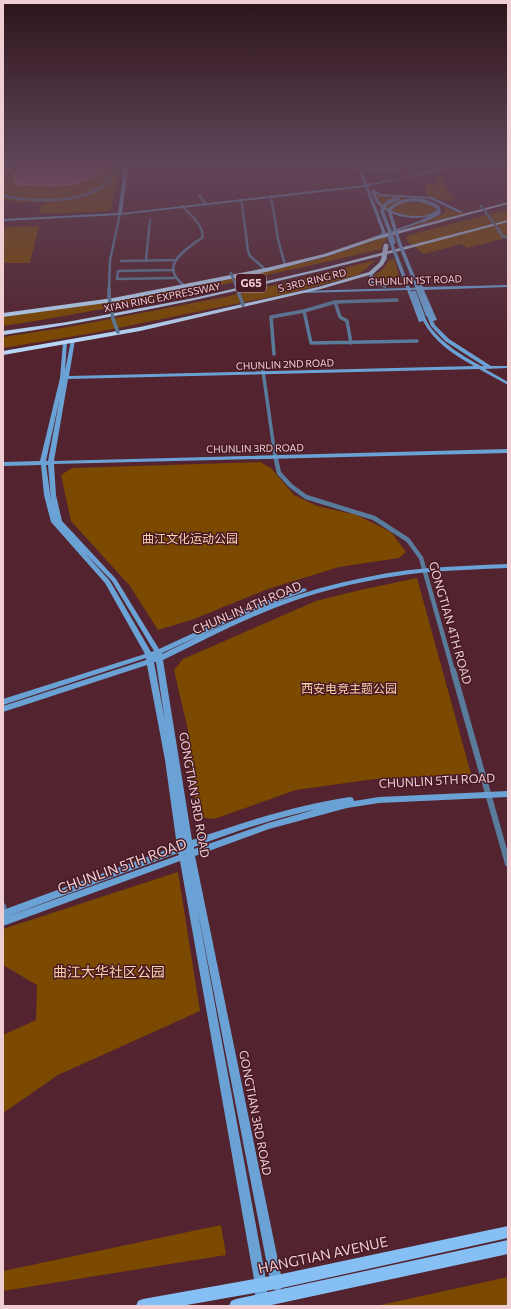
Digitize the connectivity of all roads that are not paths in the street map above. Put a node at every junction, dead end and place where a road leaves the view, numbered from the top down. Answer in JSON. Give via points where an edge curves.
{"nodes":[{"id":1,"x":118,"y":221,"type":"edge"},
{"id":2,"x":150,"y":221,"type":"edge"},
{"id":3,"x":198,"y":221,"type":"edge"},
{"id":4,"x":244,"y":221,"type":"edge"},
{"id":5,"x":275,"y":221,"type":"edge"},
{"id":6,"x":380,"y":221,"type":"edge"},
{"id":7,"x":386,"y":221,"type":"edge"},
{"id":8,"x":392,"y":221,"type":"edge"},
{"id":9,"x":423,"y":221,"type":"edge"},
{"id":10,"x":441,"y":221,"type":"edge"},
{"id":11,"x":449,"y":221,"type":"edge"},
{"id":12,"x":492,"y":221,"type":"edge"},
{"id":13,"x":495,"y":221,"type":"edge"},
{"id":14,"x":508,"y":223,"type":"edge"},
{"id":15,"x":387,"y":225,"type":"junction"},
{"id":16,"x":395,"y":228,"type":"junction"},
{"id":17,"x":383,"y":235,"type":"junction"},
{"id":18,"x":508,"y":237,"type":"edge"},
{"id":19,"x":373,"y":239,"type":"junction"},
{"id":20,"x":146,"y":260,"type":"junction"},
{"id":21,"x":177,"y":260,"type":"junction"},
{"id":22,"x":121,"y":261,"type":"dead end"},
{"id":23,"x":285,"y":265,"type":"junction"},
{"id":24,"x":135,"y":270,"type":"junction"},
{"id":25,"x":172,"y":270,"type":"junction"},
{"id":26,"x":266,"y":270,"type":"junction"},
{"id":27,"x":231,"y":272,"type":"dead end"},
{"id":28,"x":371,"y":272,"type":"junction"},
{"id":29,"x":174,"y":278,"type":"junction"},
{"id":30,"x":134,"y":279,"type":"junction"},
{"id":31,"x":508,"y":285,"type":"edge"},
{"id":32,"x":185,"y":286,"type":"junction"},
{"id":33,"x":407,"y":286,"type":"junction"},
{"id":34,"x":420,"y":286,"type":"junction"},
{"id":35,"x":299,"y":293,"type":"junction"},
{"id":36,"x":397,"y":300,"type":"dead end"},
{"id":37,"x":335,"y":302,"type":"junction"},
{"id":38,"x":243,"y":305,"type":"junction"},
{"id":39,"x":304,"y":311,"type":"junction"},
{"id":40,"x":3,"y":315,"type":"edge"},
{"id":41,"x":425,"y":315,"type":"junction"},
{"id":42,"x":3,"y":329,"type":"edge"},
{"id":43,"x":118,"y":332,"type":"junction"},
{"id":44,"x":3,"y":333,"type":"edge"},
{"id":45,"x":69,"y":341,"type":"junction"},
{"id":46,"x":417,"y":341,"type":"dead end"},
{"id":47,"x":351,"y":343,"type":"junction"},
{"id":48,"x":465,"y":351,"type":"junction"},
{"id":49,"x":3,"y":353,"type":"edge"},
{"id":50,"x":455,"y":353,"type":"junction"},
{"id":51,"x":274,"y":354,"type":"dead end"},
{"id":52,"x":508,"y":365,"type":"edge"},
{"id":53,"x":483,"y":366,"type":"junction"},
{"id":54,"x":263,"y":372,"type":"junction"},
{"id":55,"x":64,"y":377,"type":"junction"},
{"id":56,"x":508,"y":379,"type":"edge"},
{"id":57,"x":508,"y":384,"type":"edge"},
{"id":58,"x":508,"y":451,"type":"edge"},
{"id":59,"x":508,"y":454,"type":"edge"},
{"id":60,"x":275,"y":458,"type":"junction"},
{"id":61,"x":3,"y":464,"type":"edge"},
{"id":62,"x":48,"y":464,"type":"junction"},
{"id":63,"x":3,"y":467,"type":"edge"},
{"id":64,"x":508,"y":562,"type":"edge"},
{"id":65,"x":508,"y":566,"type":"edge"},
{"id":66,"x":424,"y":569,"type":"junction"},
{"id":67,"x":159,"y":655,"type":"junction"},
{"id":68,"x":149,"y":658,"type":"junction"},
{"id":69,"x":3,"y":702,"type":"edge"},
{"id":70,"x":3,"y":709,"type":"edge"},
{"id":71,"x":508,"y":789,"type":"edge"},
{"id":72,"x":488,"y":792,"type":"junction"},
{"id":73,"x":508,"y":794,"type":"edge"},
{"id":74,"x":186,"y":847,"type":"junction"},
{"id":75,"x":188,"y":856,"type":"junction"},
{"id":76,"x":508,"y":864,"type":"edge"},
{"id":77,"x":4,"y":915,"type":"edge"},
{"id":78,"x":508,"y":1232,"type":"edge"},
{"id":79,"x":508,"y":1247,"type":"edge"},
{"id":80,"x":277,"y":1282,"type":"junction"},
{"id":81,"x":261,"y":1285,"type":"junction"},
{"id":82,"x":268,"y":1303,"type":"edge"},
{"id":83,"x":143,"y":1306,"type":"edge"},
{"id":84,"x":236,"y":1306,"type":"edge"}],
"edges":[{"from":1,"to":43,"type":"street","bridge":true,"via":[[110,260],[109,296]]},
{"from":2,"to":20,"type":"street"},
{"from":3,"to":21,"type":"street","via":[[204,229],[203,237]]},
{"from":4,"to":26,"type":"street","via":[[248,252]]},
{"from":5,"to":23,"type":"street"},
{"from":6,"to":17,"type":"main road"},
{"from":7,"to":15,"type":"main road","bridge":true},
{"from":8,"to":16,"type":"main road","bridge":true},
{"from":9,"to":17,"type":"main road","bridge":true},
{"from":10,"to":19,"type":"highway","name":"S 3RD RING RD"},
{"from":11,"to":28,"type":"highway","name":"S 3RD RING RD","bridge":true,"via":[[393,238],[386,246],[381,264]]},
{"from":12,"to":18,"type":"street","bridge":true,"via":[[503,236]]},
{"from":13,"to":42,"type":"highway","name":"XI'AN RING EXPRESSWAY","number":"G65","via":[[217,291]]},
{"from":14,"to":44,"type":"highway","name":"XI'AN RING EXPRESSWAY","number":"G65","via":[[319,272],[221,294],[67,324]]},
{"from":15,"to":33,"type":"main road","bridge":true,"via":[[389,238]]},
{"from":15,"to":41,"type":"main road","bridge":true},
{"from":16,"to":34,"type":"main road","bridge":true,"via":[[403,241]]},
{"from":16,"to":41,"type":"main road","bridge":true},
{"from":17,"to":19,"type":"main road"},
{"from":19,"to":23,"type":"highway","name":"S 3RD RING RD","via":[[326,255]]},
{"from":20,"to":21,"type":"street"},
{"from":20,"to":22,"type":"street"},
{"from":21,"to":25,"type":"street"},
{"from":23,"to":26,"type":"highway","name":"S 3RD RING RD"},
{"from":24,"to":25,"type":"street"},
{"from":24,"to":30,"type":"street"},
{"from":24,"to":30,"type":"street","via":[[118,271],[117,279]]},
{"from":25,"to":29,"type":"street"},
{"from":26,"to":32,"type":"highway","name":"S 3RD RING RD"},
{"from":27,"to":38,"type":"street","bridge":true},
{"from":28,"to":33,"type":"main road","name":"CHUNLIN 1ST ROAD","via":[[370,281],[374,284],[385,287]]},
{"from":28,"to":35,"type":"highway","name":"S 3RD RING RD"},
{"from":29,"to":30,"type":"street"},
{"from":29,"to":32,"type":"street"},
{"from":31,"to":34,"type":"main road","name":"CHUNLIN 1ST ROAD"},
{"from":32,"to":40,"type":"highway","name":"S 3RD RING RD","via":[[113,300]]},
{"from":33,"to":34,"type":"main road","name":"CHUNLIN 1ST ROAD"},
{"from":33,"to":35,"type":"main road","name":"CHUNLIN 1ST ROAD"},
{"from":33,"to":50,"type":"main road","via":[[428,332],[441,345]]},
{"from":34,"to":48,"type":"main road","via":[[440,328]]},
{"from":35,"to":38,"type":"highway","name":"S 3RD RING RD"},
{"from":36,"to":37,"type":"street"},
{"from":37,"to":39,"type":"street"},
{"from":37,"to":47,"type":"street","via":[[340,317],[347,321]]},
{"from":38,"to":43,"type":"highway","name":"S 3RD RING RD"},
{"from":39,"to":47,"type":"street","via":[[311,343]]},
{"from":39,"to":51,"type":"street","via":[[271,317]]},
{"from":41,"to":48,"type":"main road","via":[[440,334]]},
{"from":41,"to":50,"type":"main road","via":[[432,332]]},
{"from":43,"to":45,"type":"highway","name":"S 3RD RING RD"},
{"from":45,"to":49,"type":"highway","name":"S 3RD RING RD"},
{"from":45,"to":55,"type":"main road","name":"GONGTIAN 3RD ROAD"},
{"from":46,"to":47,"type":"street"},
{"from":48,"to":53,"type":"main road"},
{"from":50,"to":53,"type":"main road"},
{"from":52,"to":53,"type":"main road","name":"CHUNLIN 2ND ROAD"},
{"from":53,"to":54,"type":"main road","name":"CHUNLIN 2ND ROAD"},
{"from":53,"to":56,"type":"main road"},
{"from":53,"to":57,"type":"main road"},
{"from":54,"to":55,"type":"main road","name":"CHUNLIN 2ND ROAD"},
{"from":54,"to":60,"type":"street","name":"GONGTIAN 4TH ROAD"},
{"from":55,"to":62,"type":"main road","name":"GONGTIAN 3RD ROAD"},
{"from":58,"to":60,"type":"main road","name":"CHUNLIN 3RD ROAD"},
{"from":59,"to":60,"type":"main road","name":"CHUNLIN 3RD ROAD"},
{"from":60,"to":62,"type":"main road","name":"CHUNLIN 3RD ROAD"},
{"from":60,"to":66,"type":"street","name":"GONGTIAN 4TH ROAD","via":[[280,473],[291,486],[306,497],[374,518],[408,540],[421,558]]},
{"from":61,"to":62,"type":"main road","name":"CHUNLIN 3RD ROAD"},
{"from":62,"to":63,"type":"main road","name":"CHUNLIN 3RD ROAD"},
{"from":62,"to":67,"type":"main road","name":"GONGTIAN 3RD ROAD","via":[[60,521],[114,580]]},
{"from":62,"to":68,"type":"main road","name":"GONGTIAN 3RD ROAD","via":[[47,496],[54,522],[108,582]]},
{"from":64,"to":66,"type":"main road","name":"CHUNLIN 4TH ROAD"},
{"from":65,"to":66,"type":"main road","name":"CHUNLIN 4TH ROAD"},
{"from":66,"to":67,"type":"main road","name":"CHUNLIN 4TH ROAD","via":[[341,584],[299,597]]},
{"from":66,"to":72,"type":"street","name":"GONGTIAN 4TH ROAD"},
{"from":67,"to":68,"type":"main road","name":"CHUNLIN 4TH ROAD"},
{"from":67,"to":74,"type":"main road","name":"GONGTIAN 3RD ROAD"},
{"from":68,"to":69,"type":"main road","name":"CHUNLIN 4TH ROAD"},
{"from":68,"to":70,"type":"main road","name":"CHUNLIN 4TH ROAD"},
{"from":68,"to":74,"type":"main road","name":"GONGTIAN 3RD ROAD"},
{"from":71,"to":72,"type":"main road","name":"CHUNLIN 5TH ROAD"},
{"from":72,"to":73,"type":"main road","name":"CHUNLIN 5TH ROAD"},
{"from":72,"to":74,"type":"main road","name":"CHUNLIN 5TH ROAD","via":[[387,795],[302,808]]},
{"from":72,"to":75,"type":"main road","name":"CHUNLIN 5TH ROAD","via":[[379,800],[347,805],[268,826]]},
{"from":72,"to":76,"type":"street","name":"GONGTIAN 4TH ROAD"},
{"from":74,"to":75,"type":"main road","name":"GONGTIAN 3RD ROAD"},
{"from":74,"to":77,"type":"main road","name":"CHUNLIN 5TH ROAD"},
{"from":75,"to":77,"type":"main road","name":"CHUNLIN 5TH ROAD"},
{"from":75,"to":80,"type":"main road","name":"GONGTIAN 3RD ROAD"},
{"from":75,"to":81,"type":"main road","name":"GONGTIAN 3RD ROAD"},
{"from":78,"to":80,"type":"main road","name":"HANGTIAN AVENUE"},
{"from":79,"to":82,"type":"main road"},
{"from":80,"to":81,"type":"main road","name":"HANGTIAN AVENUE"},
{"from":80,"to":82,"type":"main road"},
{"from":81,"to":82,"type":"main road","name":"GONGTIAN 3RD ROAD"},
{"from":81,"to":83,"type":"main road","name":"HANGTIAN AVENUE"},
{"from":82,"to":84,"type":"main road"}]}
